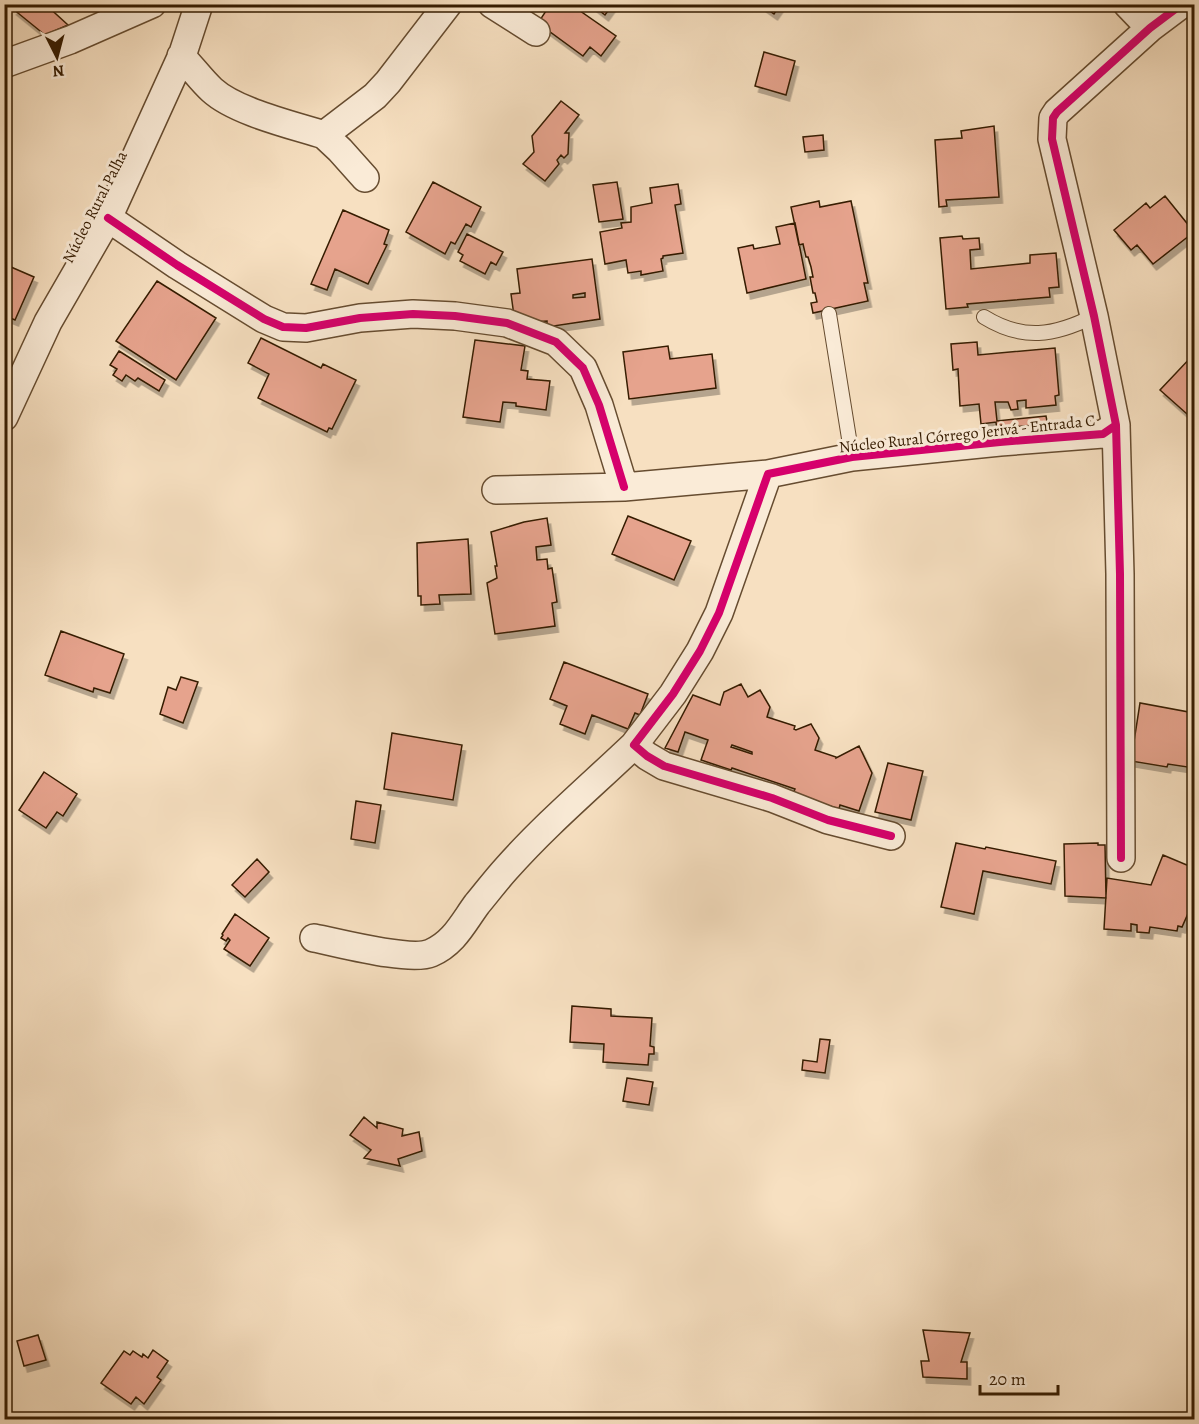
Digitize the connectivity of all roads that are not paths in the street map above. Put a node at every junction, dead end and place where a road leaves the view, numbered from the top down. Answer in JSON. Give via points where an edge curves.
{"nodes":[{"id":1,"x":152,"y":4,"type":"edge"},
{"id":2,"x":199,"y":4,"type":"edge"},
{"id":3,"x":448,"y":4,"type":"edge"},
{"id":4,"x":492,"y":4,"type":"edge"},
{"id":5,"x":1126,"y":4,"type":"edge"},
{"id":6,"x":1182,"y":4,"type":"edge"},
{"id":7,"x":1150,"y":28,"type":"junction"},
{"id":8,"x":536,"y":32,"type":"dead end"},
{"id":9,"x":181,"y":56,"type":"junction"},
{"id":10,"x":4,"y":64,"type":"edge"},
{"id":11,"x":324,"y":135,"type":"junction"},
{"id":12,"x":365,"y":178,"type":"dead end"},
{"id":13,"x":108,"y":218,"type":"junction"},
{"id":14,"x":829,"y":314,"type":"dead end"},
{"id":15,"x":1094,"y":316,"type":"junction"},
{"id":16,"x":984,"y":317,"type":"dead end"},
{"id":17,"x":4,"y":417,"type":"edge"},
{"id":18,"x":1116,"y":425,"type":"junction"},
{"id":19,"x":852,"y":457,"type":"junction"},
{"id":20,"x":768,"y":474,"type":"junction"},
{"id":21,"x":624,"y":487,"type":"junction"},
{"id":22,"x":496,"y":490,"type":"dead end"},
{"id":23,"x":634,"y":745,"type":"junction"},
{"id":24,"x":891,"y":836,"type":"dead end"},
{"id":25,"x":1121,"y":858,"type":"dead end"},
{"id":26,"x":315,"y":938,"type":"dead end"}],
"edges":[{"from":1,"to":10,"type":"street"},
{"from":2,"to":9,"type":"street","name":"Núcleo Rural Palha"},
{"from":3,"to":11,"type":"street","via":[[375,96]]},
{"from":4,"to":8,"type":"street"},
{"from":5,"to":7,"type":"street"},
{"from":6,"to":7,"type":"street","name":"Núcleo Rural Córrego Jerivá - Entrada C"},
{"from":7,"to":15,"type":"street","name":"Núcleo Rural Córrego Jerivá - Entrada C","via":[[1053,118],[1052,140]]},
{"from":9,"to":11,"type":"street","via":[[225,100]]},
{"from":9,"to":13,"type":"street","name":"Núcleo Rural Palha"},
{"from":11,"to":12,"type":"street"},
{"from":13,"to":17,"type":"street","name":"Núcleo Rural Palha","via":[[48,322]]},
{"from":13,"to":21,"type":"street","via":[[244,307],[283,327],[306,328],[413,314],[507,323],[556,342],[583,368]]},
{"from":14,"to":19,"type":"lane"},
{"from":15,"to":16,"type":"lane","via":[[1067,329],[1045,332],[1015,332]]},
{"from":15,"to":18,"type":"street","name":"Núcleo Rural Córrego Jerivá - Entrada C"},
{"from":18,"to":19,"type":"street","name":"Núcleo Rural Córrego Jerivá - Entrada C","via":[[1103,434]]},
{"from":18,"to":25,"type":"street"},
{"from":19,"to":20,"type":"street","name":"Núcleo Rural Córrego Jerivá - Entrada C"},
{"from":20,"to":21,"type":"street","name":"Núcleo Rural Córrego Jerivá - Entrada C"},
{"from":20,"to":23,"type":"street","via":[[719,613],[673,694]]},
{"from":21,"to":22,"type":"street","name":"Núcleo Rural Córrego Jerivá - Entrada C"},
{"from":23,"to":24,"type":"street","via":[[664,766],[772,798],[828,820]]},
{"from":23,"to":26,"type":"street","via":[[562,810],[506,870],[459,932],[430,954],[409,956]]}]}
